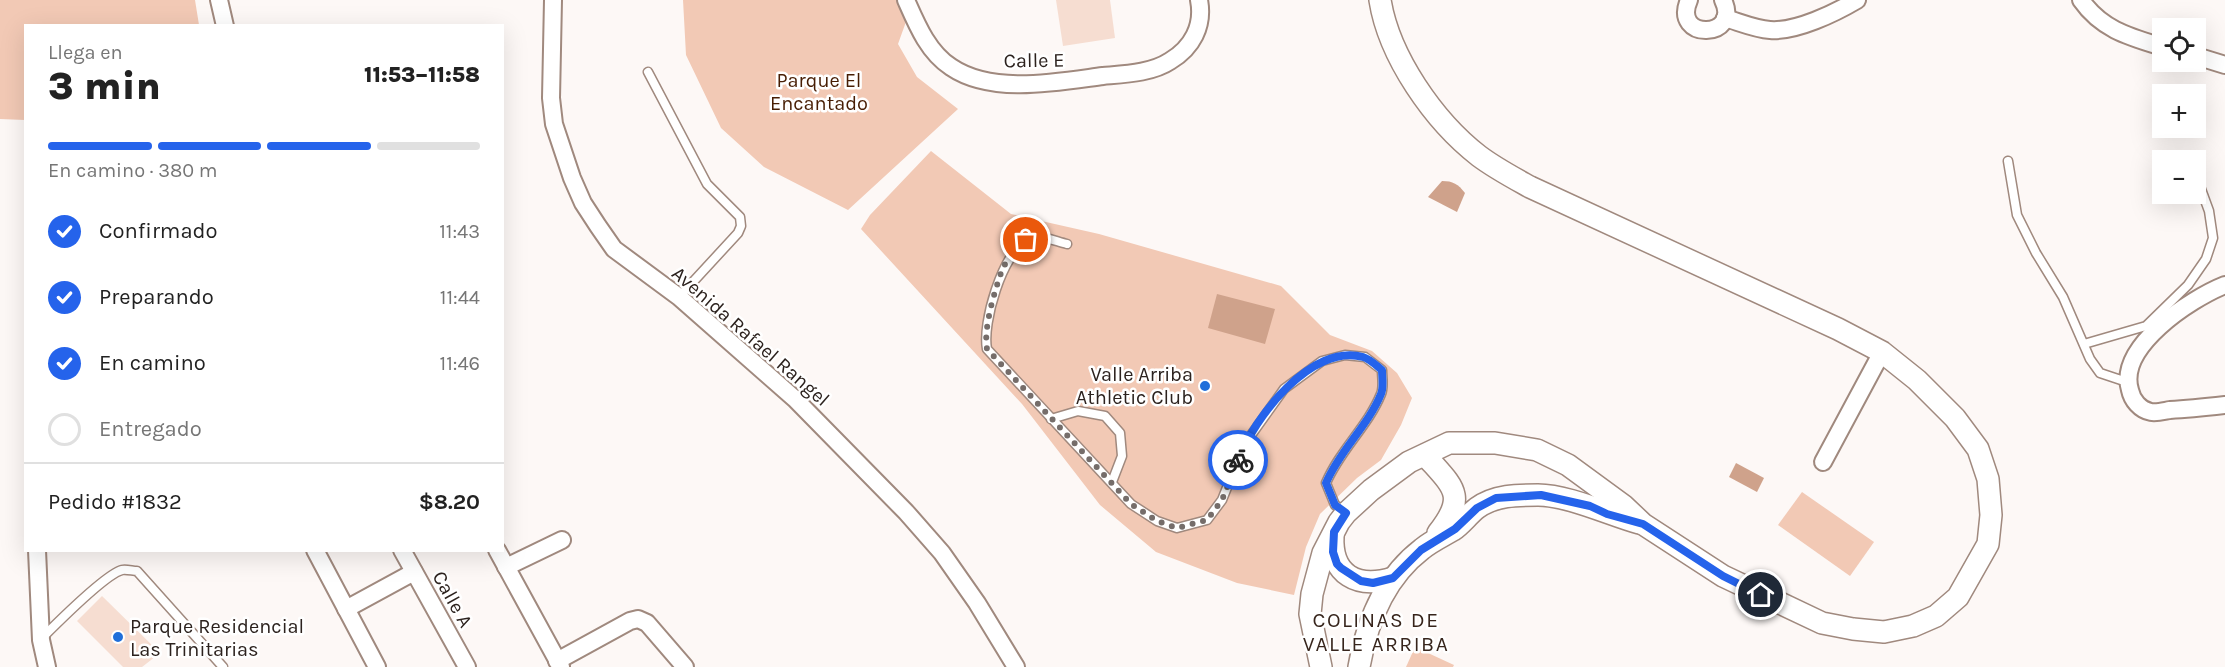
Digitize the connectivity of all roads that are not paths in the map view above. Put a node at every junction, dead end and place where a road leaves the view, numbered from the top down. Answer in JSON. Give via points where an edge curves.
{"nodes":[{"id":1,"x":219,"y":0,"type":"edge"},
{"id":2,"x":553,"y":0,"type":"edge"},
{"id":3,"x":906,"y":0,"type":"edge"},
{"id":4,"x":1199,"y":0,"type":"edge"},
{"id":5,"x":1380,"y":0,"type":"edge"},
{"id":6,"x":1689,"y":0,"type":"edge"},
{"id":7,"x":1723,"y":0,"type":"edge"},
{"id":8,"x":1857,"y":0,"type":"edge"},
{"id":9,"x":2082,"y":0,"type":"edge"},
{"id":10,"x":1725,"y":18,"type":"junction"},
{"id":11,"x":225,"y":24,"type":"edge"},
{"id":12,"x":2152,"y":43,"type":"edge"},
{"id":13,"x":2206,"y":59,"type":"edge"},
{"id":14,"x":2225,"y":65,"type":"edge"},
{"id":15,"x":648,"y":72,"type":"dead end"},
{"id":16,"x":2008,"y":161,"type":"dead end"},
{"id":17,"x":2206,"y":203,"type":"edge"},
{"id":18,"x":1067,"y":244,"type":"dead end"},
{"id":19,"x":2225,"y":285,"type":"edge"},
{"id":20,"x":679,"y":297,"type":"junction"},
{"id":21,"x":2084,"y":344,"type":"junction"},
{"id":22,"x":1882,"y":352,"type":"junction"},
{"id":23,"x":2127,"y":382,"type":"junction"},
{"id":24,"x":2225,"y":405,"type":"edge"},
{"id":25,"x":1051,"y":419,"type":"junction"},
{"id":26,"x":1425,"y":455,"type":"junction"},
{"id":27,"x":1823,"y":462,"type":"dead end"},
{"id":28,"x":1112,"y":482,"type":"junction"},
{"id":29,"x":1346,"y":513,"type":"junction"},
{"id":30,"x":1643,"y":524,"type":"junction"},
{"id":31,"x":1334,"y":532,"type":"junction"},
{"id":32,"x":562,"y":540,"type":"dead end"},
{"id":33,"x":1433,"y":541,"type":"junction"},
{"id":34,"x":37,"y":552,"type":"edge"},
{"id":35,"x":316,"y":552,"type":"edge"},
{"id":36,"x":403,"y":552,"type":"edge"},
{"id":37,"x":498,"y":552,"type":"edge"},
{"id":38,"x":506,"y":567,"type":"junction"},
{"id":39,"x":414,"y":572,"type":"junction"},
{"id":40,"x":1393,"y":578,"type":"junction"},
{"id":41,"x":346,"y":609,"type":"junction"},
{"id":42,"x":40,"y":640,"type":"junction"},
{"id":43,"x":559,"y":664,"type":"edge"},
{"id":44,"x":47,"y":667,"type":"edge"},
{"id":45,"x":223,"y":667,"type":"edge"},
{"id":46,"x":376,"y":667,"type":"edge"},
{"id":47,"x":467,"y":667,"type":"edge"},
{"id":48,"x":685,"y":667,"type":"edge"},
{"id":49,"x":1016,"y":667,"type":"edge"},
{"id":50,"x":1321,"y":667,"type":"edge"},
{"id":51,"x":1359,"y":667,"type":"edge"}],
"edges":[{"from":1,"to":11,"type":"street"},
{"from":2,"to":20,"type":"street","name":"Avenida Rafael Rangel","via":[[551,98],[554,124],[572,178],[614,249]]},
{"from":3,"to":4,"type":"street","name":"Calle E","via":[[937,56],[952,68],[969,77],[1020,84],[1153,69],[1168,63],[1191,42],[1199,27]]},
{"from":5,"to":22,"type":"street","via":[[1394,44],[1425,100],[1477,154],[1530,187]]},
{"from":6,"to":10,"type":"street","via":[[1686,15],[1692,26],[1710,31]]},
{"from":7,"to":10,"type":"street"},
{"from":8,"to":10,"type":"street","via":[[1839,11],[1785,30],[1768,30]]},
{"from":9,"to":12,"type":"street","via":[[2092,15],[2117,32]]},
{"from":13,"to":14,"type":"street"},
{"from":15,"to":20,"type":"lane","via":[[707,184],[740,217],[738,233]]},
{"from":16,"to":21,"type":"lane","via":[[2017,214]]},
{"from":17,"to":21,"type":"lane","via":[[2212,238],[2206,259],[2188,285],[2146,326]]},
{"from":18,"to":25,"type":"lane","via":[[1038,236],[1026,240],[1014,252],[1003,269],[985,340],[987,349]]},
{"from":19,"to":23,"type":"street","via":[[2167,319],[2140,348],[2129,366]]},
{"from":20,"to":49,"type":"street","name":"Avenida Rafael Rangel","via":[[795,399],[906,512],[942,553]]},
{"from":21,"to":23,"type":"lane","via":[[2100,373]]},
{"from":22,"to":27,"type":"street"},
{"from":22,"to":30,"type":"street","via":[[1955,418],[1978,449],[1988,479],[1988,544],[1958,597],[1936,616],[1884,632],[1822,623],[1723,576]]},
{"from":23,"to":24,"type":"street","via":[[2132,398],[2151,412]]},
{"from":25,"to":28,"type":"lane"},
{"from":25,"to":28,"type":"lane","via":[[1078,411],[1106,416],[1120,433],[1122,456]]},
{"from":26,"to":29,"type":"street","via":[[1408,462]]},
{"from":26,"to":30,"type":"street","via":[[1449,443],[1495,443],[1537,450],[1568,465]]},
{"from":26,"to":33,"type":"street","via":[[1449,484],[1456,503]]},
{"from":28,"to":29,"type":"lane","via":[[1131,504],[1157,521],[1177,528],[1207,520],[1222,500],[1244,445],[1284,389],[1322,361],[1345,355],[1365,357],[1382,370],[1382,392],[1326,483],[1335,505]]},
{"from":29,"to":31,"type":"street"},
{"from":30,"to":33,"type":"street","via":[[1541,495],[1496,498]]},
{"from":31,"to":40,"type":"street","via":[[1334,559],[1350,576],[1373,583]]},
{"from":31,"to":50,"type":"street","via":[[1316,574],[1310,614]]},
{"from":32,"to":38,"type":"street"},
{"from":33,"to":40,"type":"street"},
{"from":34,"to":42,"type":"street"},
{"from":35,"to":41,"type":"street"},
{"from":36,"to":39,"type":"street","name":"Calle A"},
{"from":37,"to":38,"type":"street"},
{"from":38,"to":43,"type":"street"},
{"from":39,"to":41,"type":"street"},
{"from":39,"to":47,"type":"street","name":"Calle A"},
{"from":40,"to":51,"type":"street","via":[[1378,600]]},
{"from":41,"to":46,"type":"street"},
{"from":42,"to":44,"type":"street"},
{"from":42,"to":45,"type":"lane","via":[[109,577],[122,570],[137,571]]},
{"from":43,"to":48,"type":"street","via":[[638,619],[646,622]]}]}
